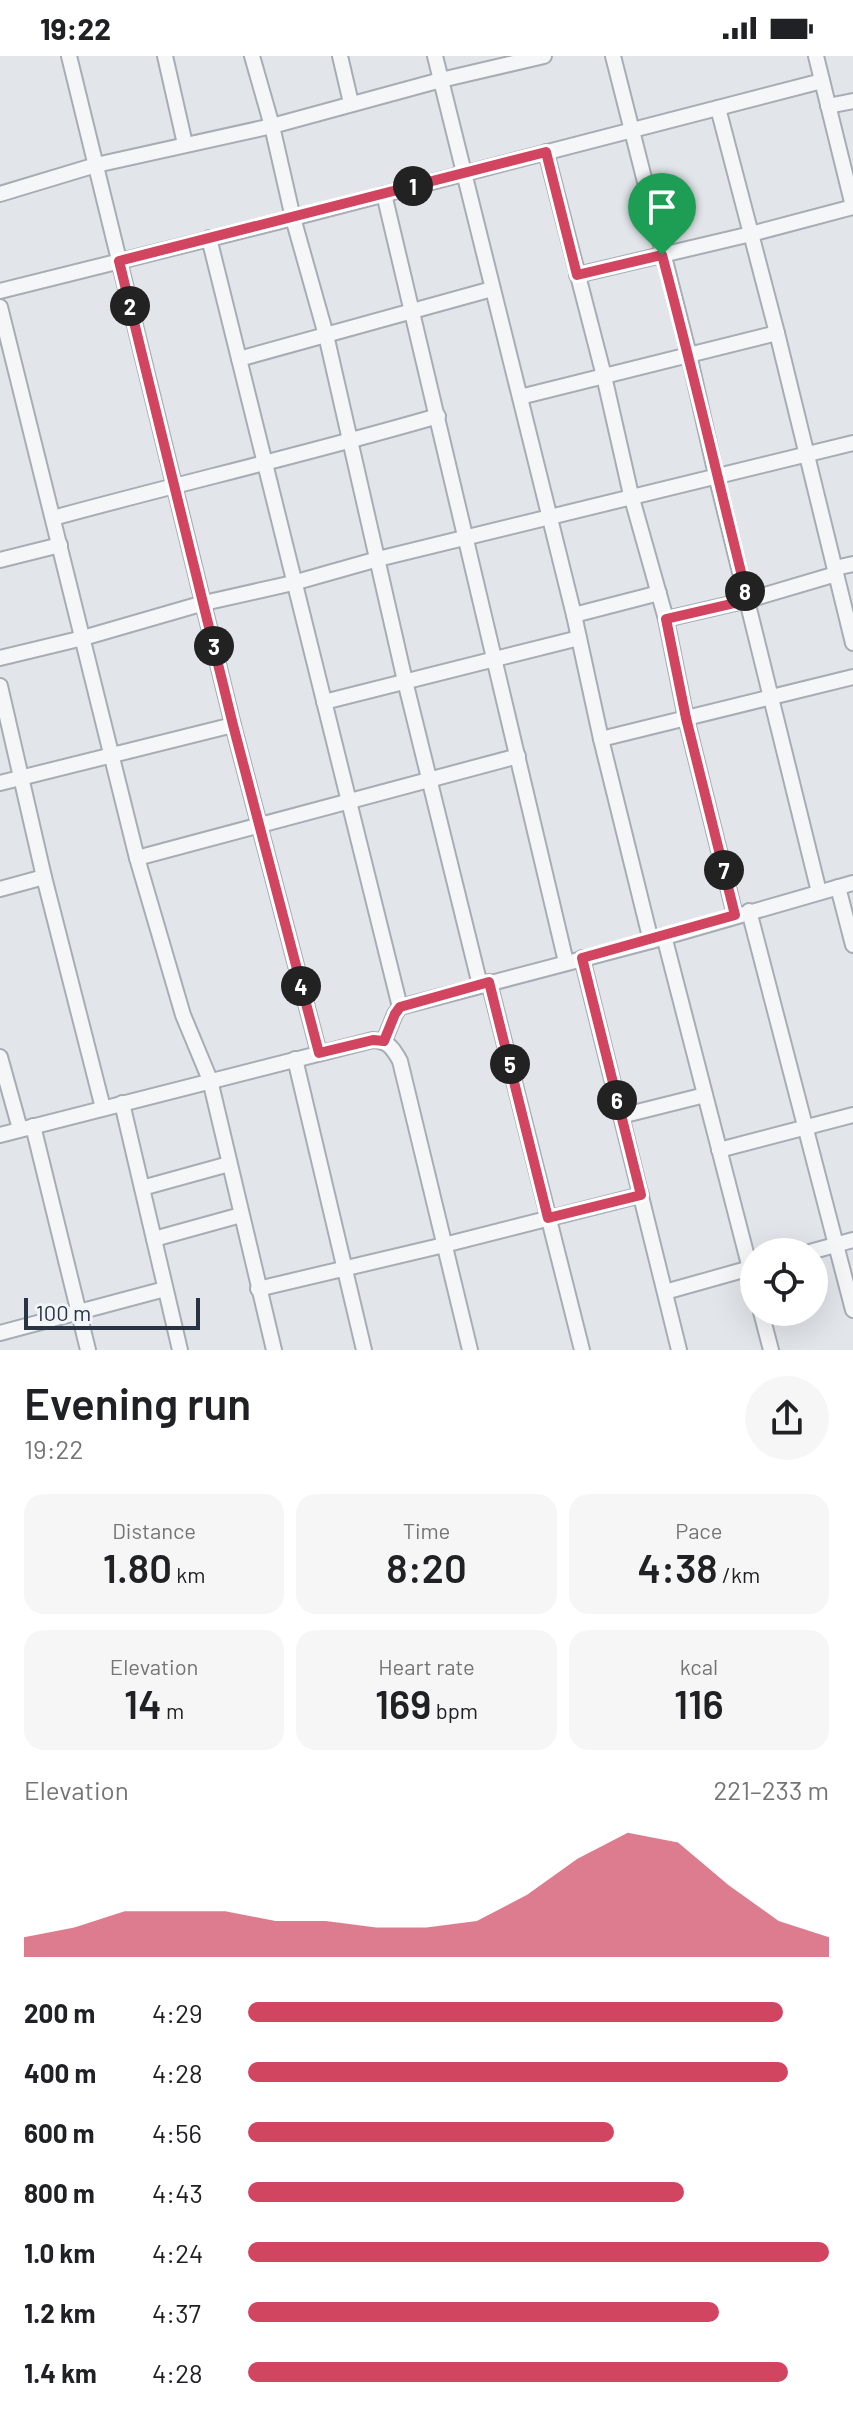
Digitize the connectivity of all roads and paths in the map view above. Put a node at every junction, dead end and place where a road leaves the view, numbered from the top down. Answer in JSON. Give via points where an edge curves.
{"nodes":[{"id":1,"x":69,"y":56,"type":"edge"},
{"id":2,"x":165,"y":56,"type":"edge"},
{"id":3,"x":252,"y":56,"type":"edge"},
{"id":4,"x":340,"y":56,"type":"edge"},
{"id":5,"x":435,"y":56,"type":"edge"},
{"id":6,"x":544,"y":56,"type":"edge"},
{"id":7,"x":613,"y":56,"type":"edge"},
{"id":8,"x":816,"y":56,"type":"edge"},
{"id":9,"x":525,"y":58,"type":"edge"},
{"id":10,"x":441,"y":80,"type":"junction"},
{"id":11,"x":822,"y":81,"type":"junction"},
{"id":12,"x":853,"y":101,"type":"edge"},
{"id":13,"x":351,"y":103,"type":"junction"},
{"id":14,"x":828,"y":106,"type":"junction"},
{"id":15,"x":718,"y":108,"type":"junction"},
{"id":16,"x":272,"y":126,"type":"junction"},
{"id":17,"x":630,"y":131,"type":"junction"},
{"id":18,"x":185,"y":144,"type":"junction"},
{"id":19,"x":546,"y":152,"type":"junction"},
{"id":20,"x":96,"y":165,"type":"junction"},
{"id":21,"x":463,"y":173,"type":"junction"},
{"id":22,"x":0,"y":194,"type":"edge"},
{"id":23,"x":384,"y":194,"type":"junction"},
{"id":24,"x":853,"y":206,"type":"edge"},
{"id":25,"x":293,"y":218,"type":"junction"},
{"id":26,"x":751,"y":234,"type":"junction"},
{"id":27,"x":209,"y":238,"type":"junction"},
{"id":28,"x":662,"y":255,"type":"junction"},
{"id":29,"x":119,"y":261,"type":"junction"},
{"id":30,"x":577,"y":275,"type":"junction"},
{"id":31,"x":492,"y":289,"type":"junction"},
{"id":32,"x":0,"y":291,"type":"edge"},
{"id":33,"x":0,"y":307,"type":"edge"},
{"id":34,"x":413,"y":311,"type":"junction"},
{"id":35,"x":2,"y":323,"type":"edge"},
{"id":36,"x":777,"y":333,"type":"junction"},
{"id":37,"x":326,"y":335,"type":"junction"},
{"id":38,"x":689,"y":355,"type":"junction"},
{"id":39,"x":239,"y":359,"type":"junction"},
{"id":40,"x":604,"y":376,"type":"junction"},
{"id":41,"x":520,"y":397,"type":"junction"},
{"id":42,"x":438,"y":416,"type":"junction"},
{"id":43,"x":351,"y":441,"type":"junction"},
{"id":44,"x":853,"y":443,"type":"edge"},
{"id":45,"x":807,"y":453,"type":"junction"},
{"id":46,"x":264,"y":462,"type":"junction"},
{"id":47,"x":716,"y":475,"type":"junction"},
{"id":48,"x":175,"y":485,"type":"junction"},
{"id":49,"x":631,"y":495,"type":"junction"},
{"id":50,"x":549,"y":516,"type":"junction"},
{"id":51,"x":53,"y":518,"type":"junction"},
{"id":52,"x":467,"y":538,"type":"junction"},
{"id":53,"x":60,"y":545,"type":"junction"},
{"id":54,"x":378,"y":559,"type":"junction"},
{"id":55,"x":0,"y":560,"type":"edge"},
{"id":56,"x":853,"y":564,"type":"edge"},
{"id":57,"x":836,"y":571,"type":"junction"},
{"id":58,"x":293,"y":583,"type":"junction"},
{"id":59,"x":659,"y":593,"type":"junction"},
{"id":60,"x":748,"y":600,"type":"junction"},
{"id":61,"x":204,"y":603,"type":"junction"},
{"id":62,"x":574,"y":615,"type":"junction"},
{"id":63,"x":666,"y":619,"type":"junction"},
{"id":64,"x":83,"y":638,"type":"junction"},
{"id":65,"x":579,"y":638,"type":"junction"},
{"id":66,"x":853,"y":643,"type":"edge"},
{"id":67,"x":0,"y":658,"type":"edge"},
{"id":68,"x":494,"y":658,"type":"junction"},
{"id":69,"x":853,"y":677,"type":"edge"},
{"id":70,"x":405,"y":681,"type":"junction"},
{"id":71,"x":0,"y":686,"type":"edge"},
{"id":72,"x":770,"y":697,"type":"junction"},
{"id":73,"x":324,"y":702,"type":"junction"},
{"id":74,"x":686,"y":718,"type":"junction"},
{"id":75,"x":233,"y":725,"type":"junction"},
{"id":76,"x":601,"y":739,"type":"junction"},
{"id":77,"x":111,"y":755,"type":"junction"},
{"id":78,"x":518,"y":756,"type":"junction"},
{"id":79,"x":21,"y":778,"type":"junction"},
{"id":80,"x":430,"y":780,"type":"junction"},
{"id":81,"x":0,"y":783,"type":"edge"},
{"id":82,"x":349,"y":800,"type":"junction"},
{"id":83,"x":259,"y":827,"type":"junction"},
{"id":84,"x":137,"y":858,"type":"junction"},
{"id":85,"x":44,"y":877,"type":"junction"},
{"id":86,"x":846,"y":885,"type":"edge"},
{"id":87,"x":0,"y":889,"type":"edge"},
{"id":88,"x":819,"y":892,"type":"junction"},
{"id":89,"x":742,"y":913,"type":"junction"},
{"id":90,"x":657,"y":938,"type":"junction"},
{"id":91,"x":853,"y":945,"type":"edge"},
{"id":92,"x":582,"y":958,"type":"junction"},
{"id":93,"x":566,"y":962,"type":"junction"},
{"id":94,"x":484,"y":984,"type":"junction"},
{"id":95,"x":400,"y":1007,"type":"junction"},
{"id":96,"x":384,"y":1041,"type":"junction"},
{"id":97,"x":319,"y":1053,"type":"junction"},
{"id":98,"x":0,"y":1057,"type":"edge"},
{"id":99,"x":295,"y":1059,"type":"junction"},
{"id":100,"x":210,"y":1080,"type":"junction"},
{"id":101,"x":705,"y":1095,"type":"junction"},
{"id":102,"x":122,"y":1103,"type":"junction"},
{"id":103,"x":103,"y":1108,"type":"junction"},
{"id":104,"x":853,"y":1115,"type":"edge"},
{"id":105,"x":621,"y":1116,"type":"junction"},
{"id":106,"x":27,"y":1128,"type":"junction"},
{"id":107,"x":806,"y":1128,"type":"junction"},
{"id":108,"x":0,"y":1135,"type":"edge"},
{"id":109,"x":719,"y":1150,"type":"junction"},
{"id":110,"x":229,"y":1164,"type":"junction"},
{"id":111,"x":142,"y":1188,"type":"junction"},
{"id":112,"x":641,"y":1195,"type":"junction"},
{"id":113,"x":241,"y":1215,"type":"junction"},
{"id":114,"x":548,"y":1218,"type":"junction"},
{"id":115,"x":744,"y":1238,"type":"edge"},
{"id":116,"x":154,"y":1239,"type":"junction"},
{"id":117,"x":853,"y":1240,"type":"edge"},
{"id":118,"x":444,"y":1245,"type":"junction"},
{"id":119,"x":836,"y":1245,"type":"junction"},
{"id":120,"x":828,"y":1247,"type":"edge"},
{"id":121,"x":344,"y":1269,"type":"junction"},
{"id":122,"x":740,"y":1271,"type":"edge"},
{"id":123,"x":165,"y":1289,"type":"junction"},
{"id":124,"x":258,"y":1289,"type":"junction"},
{"id":125,"x":665,"y":1292,"type":"junction"},
{"id":126,"x":853,"y":1310,"type":"edge"},
{"id":127,"x":79,"y":1312,"type":"junction"},
{"id":128,"x":765,"y":1326,"type":"edge"},
{"id":129,"x":0,"y":1333,"type":"edge"},
{"id":130,"x":88,"y":1350,"type":"edge"},
{"id":131,"x":180,"y":1350,"type":"edge"},
{"id":132,"x":274,"y":1350,"type":"edge"},
{"id":133,"x":364,"y":1350,"type":"edge"},
{"id":134,"x":470,"y":1350,"type":"edge"},
{"id":135,"x":582,"y":1350,"type":"edge"},
{"id":136,"x":679,"y":1350,"type":"edge"},
{"id":137,"x":771,"y":1350,"type":"edge"}],
"edges":[{"from":1,"to":20,"type":"street"},
{"from":2,"to":18,"type":"street"},
{"from":3,"to":16,"type":"street"},
{"from":4,"to":13,"type":"street"},
{"from":5,"to":10,"type":"street"},
{"from":6,"to":9,"type":"street"},
{"from":7,"to":17,"type":"street"},
{"from":8,"to":11,"type":"street"},
{"from":9,"to":10,"type":"street"},
{"from":10,"to":13,"type":"street"},
{"from":10,"to":21,"type":"street"},
{"from":11,"to":14,"type":"street"},
{"from":11,"to":15,"type":"street"},
{"from":12,"to":14,"type":"street"},
{"from":13,"to":16,"type":"street"},
{"from":14,"to":24,"type":"street"},
{"from":15,"to":17,"type":"street"},
{"from":15,"to":26,"type":"street"},
{"from":16,"to":18,"type":"street"},
{"from":16,"to":25,"type":"street"},
{"from":17,"to":19,"type":"street"},
{"from":17,"to":28,"type":"street"},
{"from":18,"to":20,"type":"street"},
{"from":19,"to":21,"type":"street"},
{"from":19,"to":30,"type":"street"},
{"from":20,"to":22,"type":"street"},
{"from":20,"to":29,"type":"street"},
{"from":21,"to":23,"type":"street"},
{"from":21,"to":31,"type":"street"},
{"from":23,"to":25,"type":"street"},
{"from":23,"to":34,"type":"street"},
{"from":24,"to":26,"type":"street"},
{"from":25,"to":27,"type":"street"},
{"from":25,"to":37,"type":"street"},
{"from":26,"to":28,"type":"street"},
{"from":26,"to":36,"type":"street"},
{"from":27,"to":29,"type":"street"},
{"from":27,"to":39,"type":"street"},
{"from":28,"to":30,"type":"street"},
{"from":28,"to":38,"type":"street"},
{"from":29,"to":32,"type":"street"},
{"from":29,"to":48,"type":"street"},
{"from":30,"to":40,"type":"street"},
{"from":31,"to":34,"type":"street"},
{"from":31,"to":41,"type":"street"},
{"from":33,"to":35,"type":"street"},
{"from":34,"to":37,"type":"street"},
{"from":34,"to":42,"type":"street"},
{"from":35,"to":51,"type":"street"},
{"from":36,"to":38,"type":"street"},
{"from":36,"to":45,"type":"street"},
{"from":37,"to":39,"type":"street"},
{"from":37,"to":43,"type":"street"},
{"from":38,"to":40,"type":"street"},
{"from":38,"to":47,"type":"street"},
{"from":39,"to":46,"type":"street"},
{"from":40,"to":41,"type":"street"},
{"from":40,"to":49,"type":"street"},
{"from":41,"to":50,"type":"street"},
{"from":42,"to":43,"type":"street"},
{"from":42,"to":52,"type":"street"},
{"from":43,"to":46,"type":"street"},
{"from":43,"to":54,"type":"street"},
{"from":44,"to":45,"type":"street"},
{"from":45,"to":47,"type":"street"},
{"from":45,"to":57,"type":"street"},
{"from":46,"to":48,"type":"street"},
{"from":46,"to":58,"type":"street"},
{"from":47,"to":49,"type":"street"},
{"from":47,"to":60,"type":"street"},
{"from":48,"to":51,"type":"street"},
{"from":48,"to":61,"type":"street"},
{"from":49,"to":50,"type":"street"},
{"from":49,"to":59,"type":"street"},
{"from":50,"to":52,"type":"street"},
{"from":50,"to":62,"type":"street"},
{"from":51,"to":53,"type":"street"},
{"from":52,"to":54,"type":"street"},
{"from":52,"to":68,"type":"street"},
{"from":53,"to":55,"type":"street"},
{"from":53,"to":64,"type":"street"},
{"from":54,"to":58,"type":"street"},
{"from":54,"to":70,"type":"street"},
{"from":56,"to":57,"type":"street"},
{"from":57,"to":60,"type":"street"},
{"from":57,"to":66,"type":"street"},
{"from":58,"to":61,"type":"street"},
{"from":58,"to":73,"type":"street"},
{"from":59,"to":62,"type":"street"},
{"from":59,"to":63,"type":"street"},
{"from":60,"to":63,"type":"street"},
{"from":60,"to":72,"type":"street"},
{"from":61,"to":64,"type":"street"},
{"from":61,"to":75,"type":"street"},
{"from":62,"to":65,"type":"street"},
{"from":63,"to":74,"type":"street"},
{"from":64,"to":67,"type":"street"},
{"from":64,"to":77,"type":"street"},
{"from":65,"to":68,"type":"street"},
{"from":65,"to":76,"type":"street"},
{"from":68,"to":70,"type":"street"},
{"from":68,"to":78,"type":"street"},
{"from":69,"to":72,"type":"street"},
{"from":70,"to":73,"type":"street"},
{"from":70,"to":80,"type":"street"},
{"from":71,"to":79,"type":"street"},
{"from":72,"to":74,"type":"street"},
{"from":72,"to":88,"type":"street"},
{"from":73,"to":82,"type":"street"},
{"from":74,"to":76,"type":"street"},
{"from":74,"to":89,"type":"street"},
{"from":75,"to":77,"type":"street"},
{"from":75,"to":83,"type":"street"},
{"from":76,"to":90,"type":"street"},
{"from":77,"to":79,"type":"street"},
{"from":77,"to":84,"type":"street"},
{"from":78,"to":80,"type":"street"},
{"from":78,"to":93,"type":"street"},
{"from":79,"to":81,"type":"street"},
{"from":79,"to":85,"type":"street"},
{"from":80,"to":82,"type":"street"},
{"from":80,"to":94,"type":"street"},
{"from":82,"to":83,"type":"street"},
{"from":82,"to":95,"type":"street"},
{"from":83,"to":84,"type":"street"},
{"from":83,"to":97,"type":"street"},
{"from":84,"to":100,"type":"street","via":[[183,1015]]},
{"from":85,"to":87,"type":"street"},
{"from":85,"to":103,"type":"street"},
{"from":86,"to":88,"type":"street"},
{"from":86,"to":91,"type":"street"},
{"from":88,"to":89,"type":"street"},
{"from":89,"to":90,"type":"street"},
{"from":89,"to":107,"type":"street"},
{"from":90,"to":92,"type":"street"},
{"from":90,"to":101,"type":"street"},
{"from":92,"to":93,"type":"street"},
{"from":92,"to":105,"type":"street"},
{"from":93,"to":94,"type":"street"},
{"from":94,"to":95,"type":"street"},
{"from":94,"to":114,"type":"street"},
{"from":95,"to":96,"type":"street"},
{"from":96,"to":97,"type":"street"},
{"from":96,"to":118,"type":"street","via":[[400,1061]]},
{"from":97,"to":99,"type":"street"},
{"from":98,"to":106,"type":"street"},
{"from":99,"to":100,"type":"street"},
{"from":99,"to":121,"type":"street"},
{"from":100,"to":102,"type":"street"},
{"from":100,"to":110,"type":"street"},
{"from":101,"to":105,"type":"street"},
{"from":101,"to":109,"type":"street"},
{"from":102,"to":103,"type":"street"},
{"from":102,"to":111,"type":"street"},
{"from":103,"to":106,"type":"street"},
{"from":104,"to":107,"type":"street"},
{"from":105,"to":112,"type":"street"},
{"from":106,"to":108,"type":"street"},
{"from":106,"to":127,"type":"street"},
{"from":107,"to":109,"type":"street"},
{"from":107,"to":119,"type":"street"},
{"from":109,"to":115,"type":"street"},
{"from":110,"to":111,"type":"street"},
{"from":110,"to":113,"type":"street"},
{"from":111,"to":116,"type":"street"},
{"from":112,"to":114,"type":"street"},
{"from":112,"to":125,"type":"street"},
{"from":113,"to":116,"type":"street"},
{"from":113,"to":124,"type":"street"},
{"from":114,"to":118,"type":"street"},
{"from":114,"to":135,"type":"street"},
{"from":116,"to":123,"type":"street"},
{"from":117,"to":119,"type":"street"},
{"from":118,"to":121,"type":"street"},
{"from":118,"to":134,"type":"street"},
{"from":119,"to":120,"type":"street"},
{"from":119,"to":126,"type":"street"},
{"from":121,"to":124,"type":"street"},
{"from":121,"to":133,"type":"street"},
{"from":122,"to":125,"type":"street"},
{"from":123,"to":127,"type":"street"},
{"from":123,"to":131,"type":"street"},
{"from":124,"to":132,"type":"street"},
{"from":125,"to":136,"type":"street"},
{"from":127,"to":129,"type":"street"},
{"from":127,"to":130,"type":"street"},
{"from":128,"to":137,"type":"street"}]}
